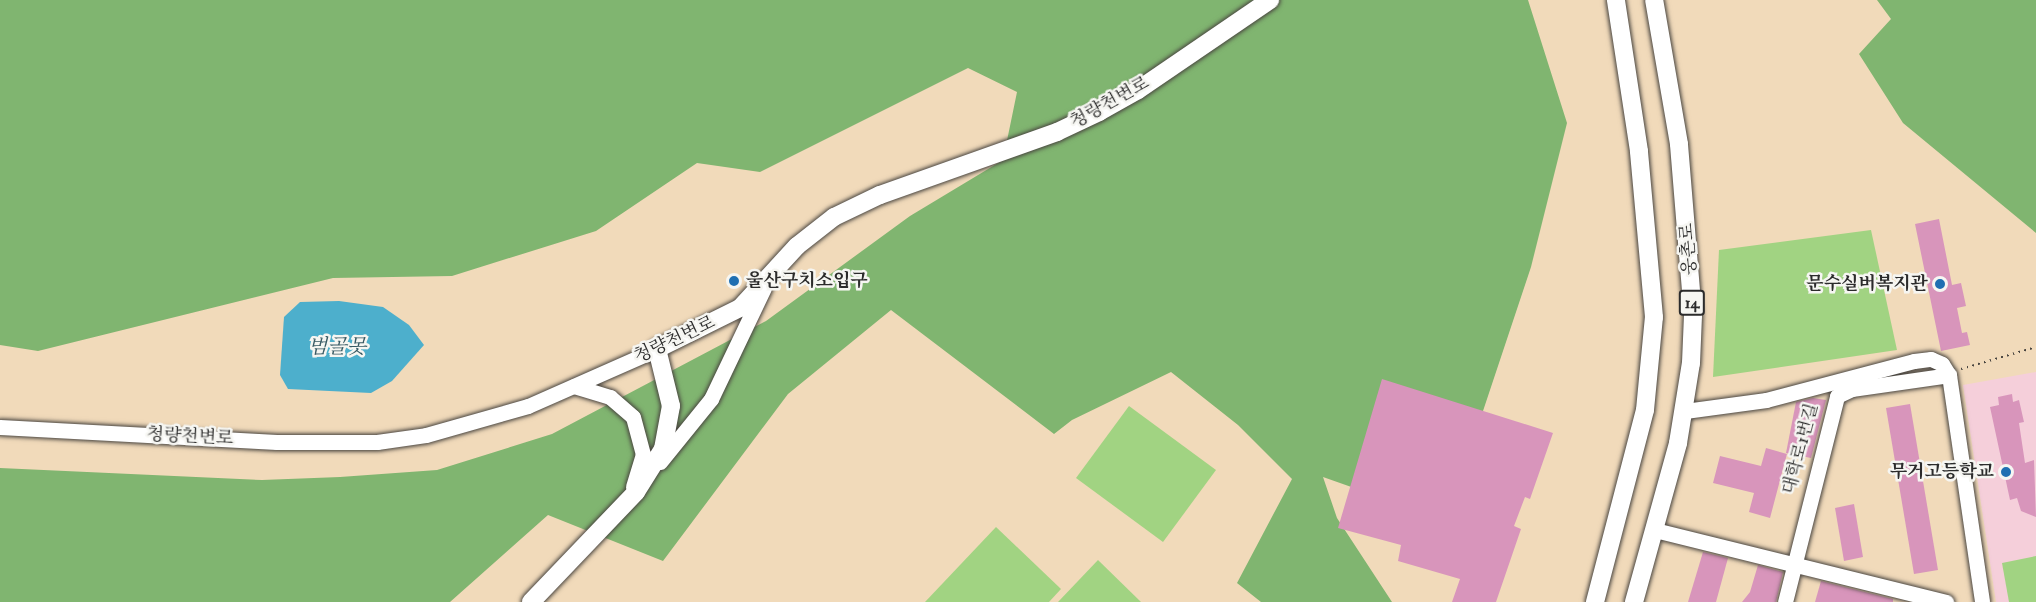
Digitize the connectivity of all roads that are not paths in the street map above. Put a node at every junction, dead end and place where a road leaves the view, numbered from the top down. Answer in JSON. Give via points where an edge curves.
{"nodes":[{"id":1,"x":1270,"y":0,"type":"edge"},
{"id":2,"x":1616,"y":0,"type":"edge"},
{"id":3,"x":1654,"y":0,"type":"edge"},
{"id":4,"x":768,"y":279,"type":"junction"},
{"id":5,"x":657,"y":349,"type":"junction"},
{"id":6,"x":1948,"y":374,"type":"junction"},
{"id":7,"x":574,"y":386,"type":"junction"},
{"id":8,"x":1684,"y":411,"type":"junction"},
{"id":9,"x":0,"y":427,"type":"edge"},
{"id":10,"x":651,"y":473,"type":"junction"},
{"id":11,"x":616,"y":515,"type":"junction"},
{"id":12,"x":1655,"y":530,"type":"junction"},
{"id":13,"x":1792,"y":563,"type":"junction"},
{"id":14,"x":1893,"y":595,"type":"edge"},
{"id":15,"x":531,"y":602,"type":"edge"},
{"id":16,"x":1595,"y":602,"type":"edge"},
{"id":17,"x":1634,"y":602,"type":"edge"},
{"id":18,"x":1785,"y":602,"type":"edge"},
{"id":19,"x":1946,"y":602,"type":"edge"},
{"id":20,"x":1982,"y":602,"type":"edge"}],
"edges":[{"from":1,"to":4,"type":"main road","name":"청량천변로","via":[[1099,112],[1057,132],[880,195],[834,218],[803,240]]},
{"from":2,"to":16,"type":"main road","number":"14","via":[[1651,259],[1653,353],[1634,461]]},
{"from":3,"to":8,"type":"main road","name":"웅촌로","number":"14","via":[[1679,144],[1690,251],[1692,325]]},
{"from":4,"to":5,"type":"main road","name":"청량천변로","via":[[740,308]]},
{"from":4,"to":10,"type":"street","via":[[711,399]]},
{"from":5,"to":7,"type":"street","name":"청량천변로"},
{"from":5,"to":10,"type":"main road","via":[[671,406],[663,449]]},
{"from":6,"to":8,"type":"street","via":[[1936,361],[1914,361],[1766,400]]},
{"from":6,"to":13,"type":"street","name":"대학로1번길","via":[[1852,389],[1837,396]]},
{"from":6,"to":20,"type":"street"},
{"from":7,"to":9,"type":"street","name":"청량천변로","via":[[476,423],[377,442],[299,443]]},
{"from":7,"to":11,"type":"street","via":[[596,390],[625,407],[642,439],[640,468]]},
{"from":8,"to":12,"type":"main road","name":"웅촌로","number":"14"},
{"from":10,"to":11,"type":"main road"},
{"from":11,"to":15,"type":"main road"},
{"from":12,"to":13,"type":"street"},
{"from":12,"to":17,"type":"main road","name":"웅촌로","number":"14"},
{"from":13,"to":14,"type":"street"},
{"from":13,"to":18,"type":"street","name":"대학로1번길"},
{"from":14,"to":19,"type":"street"}]}
